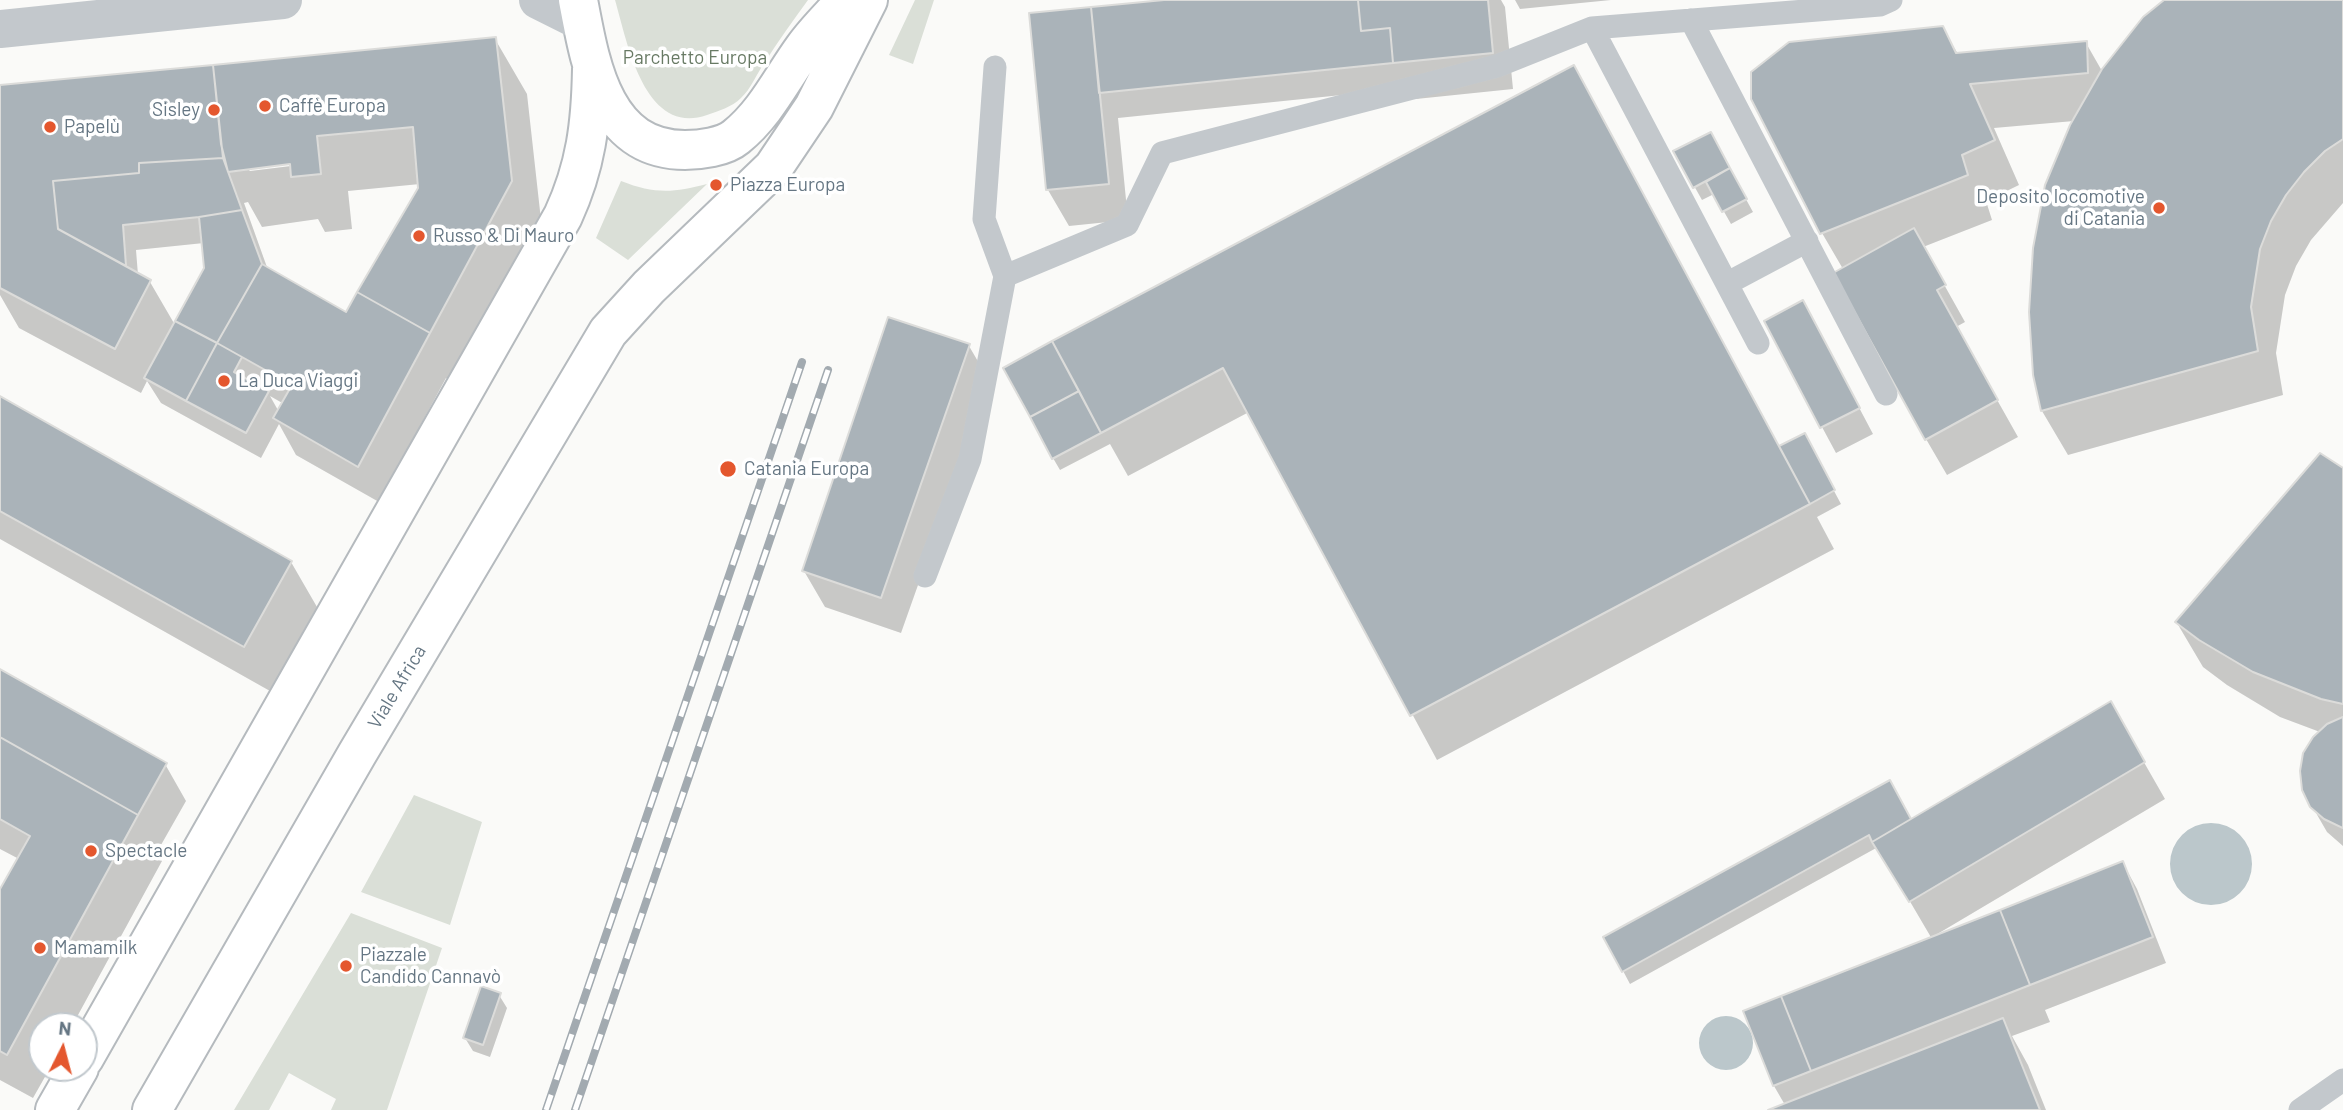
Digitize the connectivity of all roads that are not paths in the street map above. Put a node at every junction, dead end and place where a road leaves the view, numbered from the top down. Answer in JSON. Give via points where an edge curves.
{"nodes":[{"id":1,"x":283,"y":0,"type":"edge"},
{"id":2,"x":538,"y":0,"type":"edge"},
{"id":3,"x":846,"y":0,"type":"edge"},
{"id":4,"x":868,"y":0,"type":"edge"},
{"id":5,"x":1892,"y":0,"type":"edge"},
{"id":6,"x":1829,"y":4,"type":"edge"},
{"id":7,"x":580,"y":11,"type":"edge"},
{"id":8,"x":1692,"y":20,"type":"junction"},
{"id":9,"x":1592,"y":28,"type":"junction"},
{"id":10,"x":0,"y":29,"type":"edge"},
{"id":11,"x":995,"y":66,"type":"dead end"},
{"id":12,"x":592,"y":69,"type":"junction"},
{"id":13,"x":1807,"y":241,"type":"junction"},
{"id":14,"x":1005,"y":276,"type":"junction"},
{"id":15,"x":1728,"y":283,"type":"junction"},
{"id":16,"x":1759,"y":343,"type":"dead end"},
{"id":17,"x":1886,"y":394,"type":"dead end"},
{"id":18,"x":925,"y":576,"type":"dead end"},
{"id":19,"x":98,"y":1033,"type":"edge"},
{"id":20,"x":2343,"y":1080,"type":"edge"},
{"id":21,"x":71,"y":1082,"type":"edge"},
{"id":22,"x":55,"y":1110,"type":"edge"},
{"id":23,"x":152,"y":1110,"type":"edge"},
{"id":24,"x":2300,"y":1110,"type":"edge"}],
"edges":[{"from":1,"to":10,"type":"street"},
{"from":2,"to":7,"type":"street"},
{"from":3,"to":12,"type":"main road","via":[[805,47],[760,114],[734,140],[700,150],[668,150],[635,135],[609,109]]},
{"from":4,"to":23,"type":"main road","name":"Viale Africa","via":[[814,107],[773,168],[608,332]]},
{"from":5,"to":6,"type":"lane","via":[[1880,5]]},
{"from":6,"to":8,"type":"lane"},
{"from":7,"to":12,"type":"main road"},
{"from":8,"to":9,"type":"lane"},
{"from":8,"to":13,"type":"lane"},
{"from":9,"to":14,"type":"lane","via":[[1497,66],[1163,153],[1127,225]]},
{"from":9,"to":15,"type":"lane"},
{"from":11,"to":14,"type":"lane","via":[[985,219]]},
{"from":12,"to":19,"type":"main road","via":[[585,155],[563,216]]},
{"from":13,"to":15,"type":"lane"},
{"from":13,"to":17,"type":"lane"},
{"from":14,"to":18,"type":"lane","via":[[970,459]]},
{"from":15,"to":16,"type":"lane"},
{"from":20,"to":24,"type":"lane"},
{"from":21,"to":22,"type":"main road"}]}
